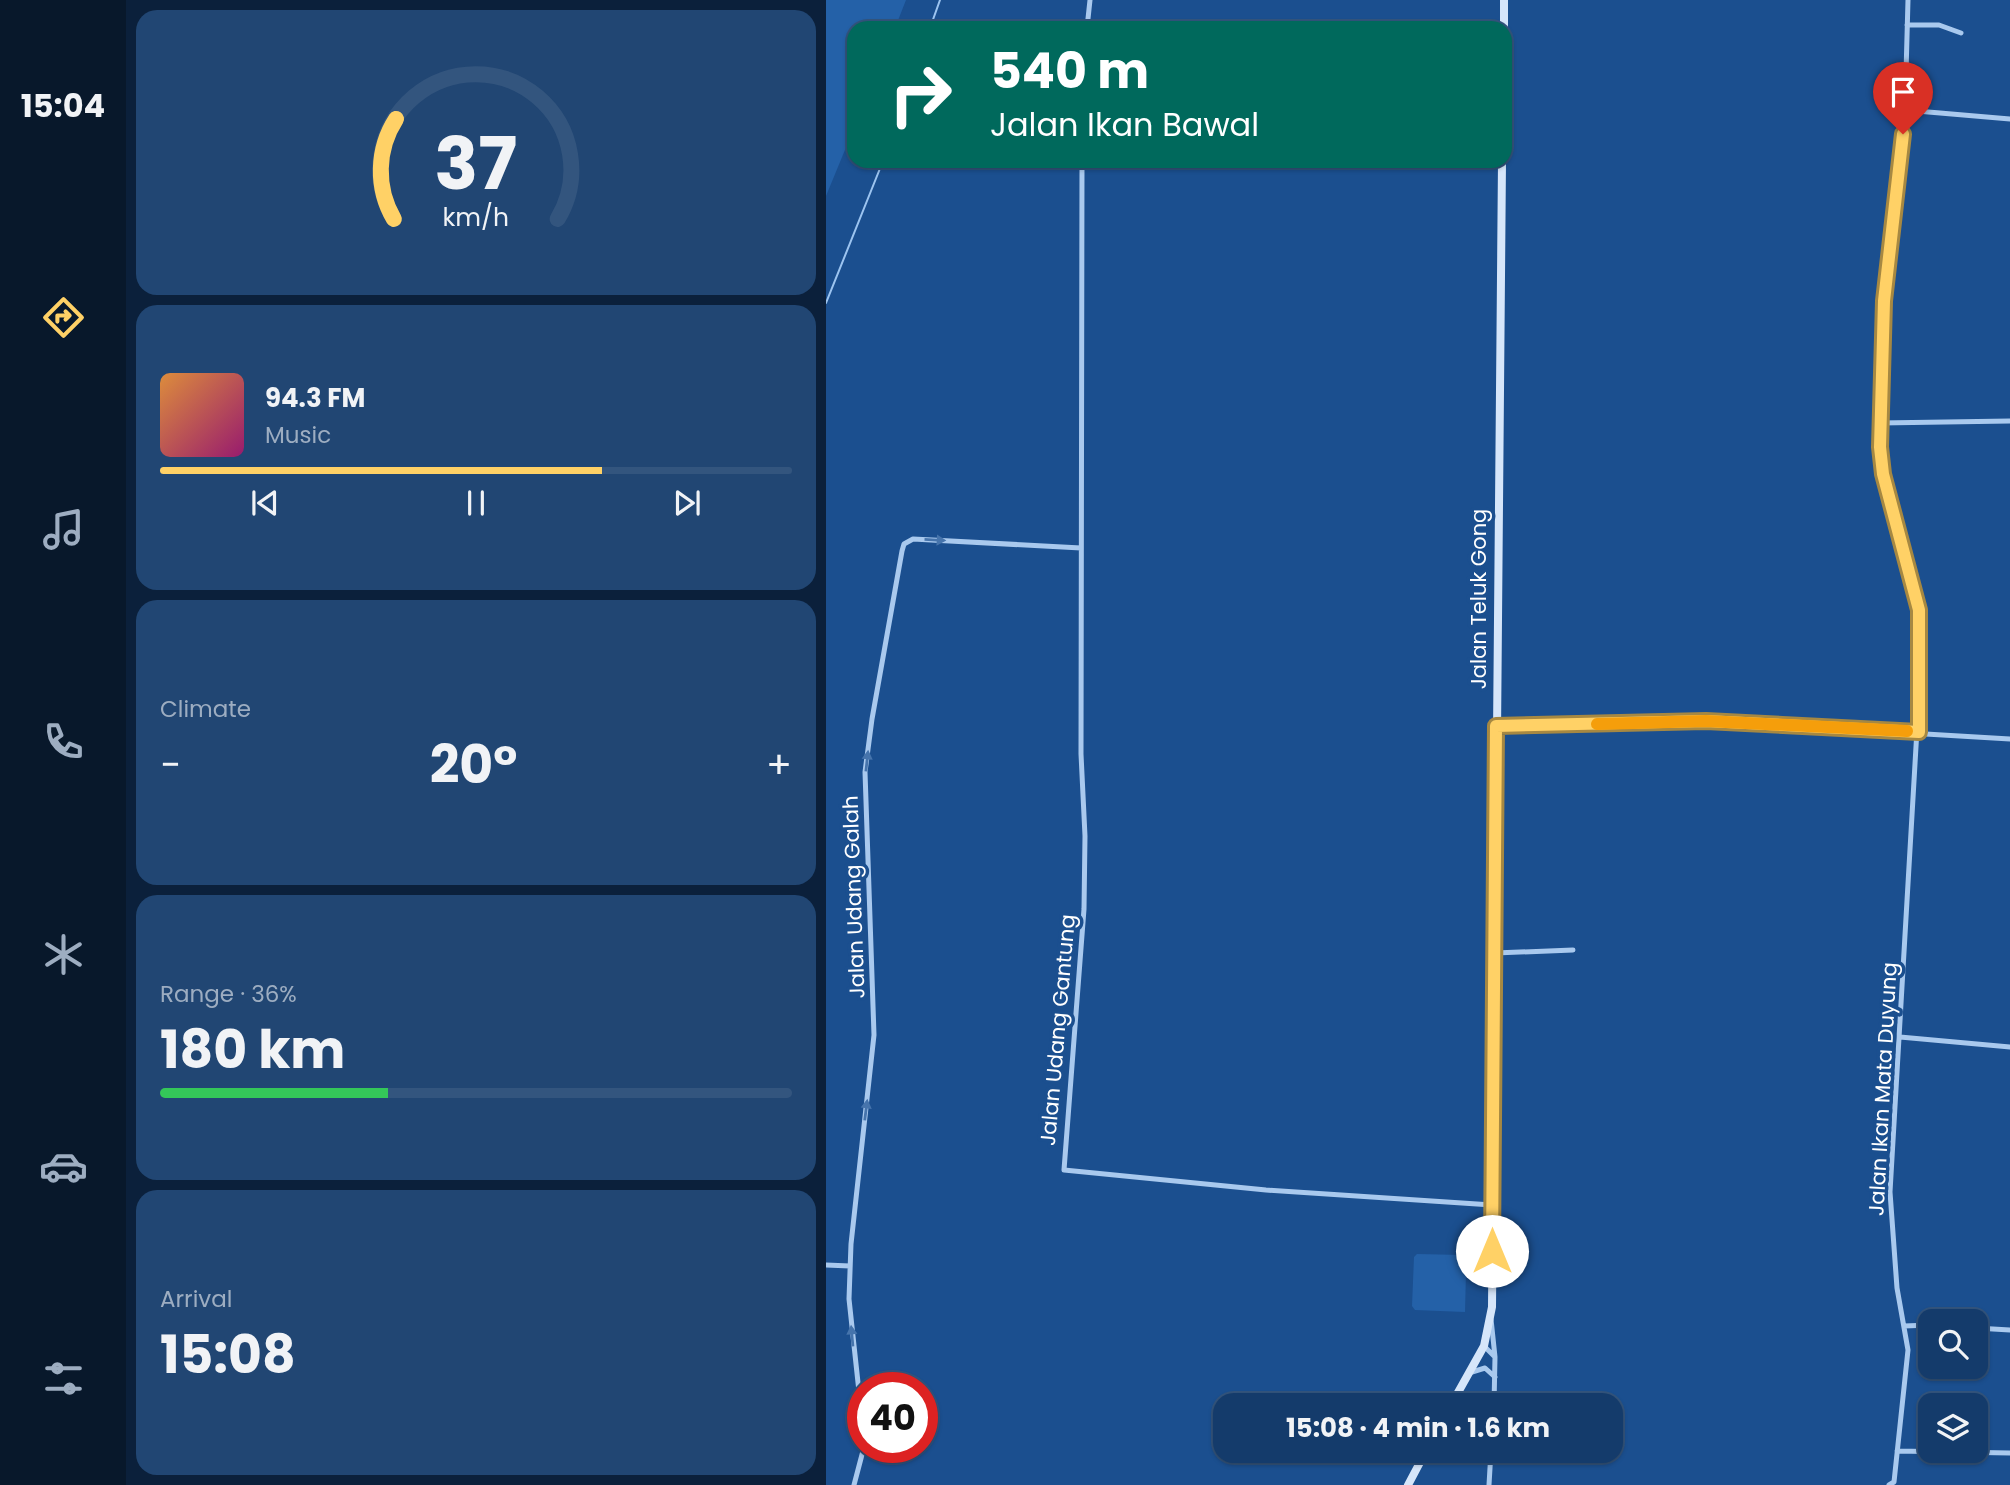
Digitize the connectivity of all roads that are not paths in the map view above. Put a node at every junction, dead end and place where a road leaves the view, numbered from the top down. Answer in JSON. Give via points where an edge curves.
{"nodes":[{"id":1,"x":1090,"y":0,"type":"edge"},
{"id":2,"x":1504,"y":0,"type":"edge"},
{"id":3,"x":1908,"y":0,"type":"edge"},
{"id":4,"x":1088,"y":21,"type":"edge"},
{"id":5,"x":1504,"y":21,"type":"edge"},
{"id":6,"x":1907,"y":25,"type":"junction"},
{"id":7,"x":1961,"y":33,"type":"dead end"},
{"id":8,"x":1905,"y":110,"type":"junction"},
{"id":9,"x":2010,"y":119,"type":"edge"},
{"id":10,"x":1082,"y":168,"type":"edge"},
{"id":11,"x":1502,"y":168,"type":"edge"},
{"id":12,"x":2010,"y":421,"type":"edge"},
{"id":13,"x":1880,"y":422,"type":"junction"},
{"id":14,"x":1081,"y":548,"type":"junction"},
{"id":15,"x":1496,"y":726,"type":"junction"},
{"id":16,"x":1919,"y":732,"type":"junction"},
{"id":17,"x":2010,"y":739,"type":"edge"},
{"id":18,"x":1573,"y":950,"type":"dead end"},
{"id":19,"x":1495,"y":953,"type":"junction"},
{"id":20,"x":1900,"y":1037,"type":"junction"},
{"id":21,"x":2010,"y":1047,"type":"edge"},
{"id":22,"x":1492,"y":1205,"type":"junction"},
{"id":23,"x":826,"y":1265,"type":"edge"},
{"id":24,"x":850,"y":1266,"type":"junction"},
{"id":25,"x":1491,"y":1319,"type":"junction"},
{"id":26,"x":1918,"y":1325,"type":"edge"},
{"id":27,"x":1904,"y":1326,"type":"junction"},
{"id":28,"x":1988,"y":1329,"type":"edge"},
{"id":29,"x":2010,"y":1330,"type":"edge"},
{"id":30,"x":1483,"y":1346,"type":"junction"},
{"id":31,"x":1495,"y":1357,"type":"junction"},
{"id":32,"x":857,"y":1372,"type":"edge"},
{"id":33,"x":1468,"y":1374,"type":"junction"},
{"id":34,"x":1495,"y":1377,"type":"junction"},
{"id":35,"x":1458,"y":1393,"type":"edge"},
{"id":36,"x":1494,"y":1393,"type":"edge"},
{"id":37,"x":1897,"y":1451,"type":"junction"},
{"id":38,"x":2010,"y":1453,"type":"edge"},
{"id":39,"x":860,"y":1463,"type":"edge"},
{"id":40,"x":1420,"y":1463,"type":"edge"},
{"id":41,"x":1490,"y":1463,"type":"edge"},
{"id":42,"x":1892,"y":1484,"type":"edge"},
{"id":43,"x":854,"y":1485,"type":"edge"},
{"id":44,"x":1408,"y":1485,"type":"edge"},
{"id":45,"x":1489,"y":1485,"type":"edge"}],
"edges":[{"from":1,"to":4,"type":"street"},
{"from":2,"to":5,"type":"street"},
{"from":3,"to":6,"type":"street","name":"Jalan Ikan Mata Duyung"},
{"from":6,"to":7,"type":"street","via":[[1939,25]]},
{"from":6,"to":8,"type":"street","name":"Jalan Ikan Mata Duyung"},
{"from":8,"to":9,"type":"street"},
{"from":8,"to":13,"type":"street","name":"Jalan Ikan Mata Duyung","via":[[1884,301]]},
{"from":10,"to":14,"type":"street"},
{"from":11,"to":15,"type":"street","name":"Jalan Teluk Gong"},
{"from":12,"to":13,"type":"street"},
{"from":13,"to":16,"type":"street","name":"Jalan Ikan Mata Duyung","via":[[1883,474],[1919,610]]},
{"from":14,"to":22,"type":"street","name":"Jalan Udang Gantung","via":[[1084,909],[1064,1170]]},
{"from":24,"to":14,"type":"street","name":"Jalan Udang Galah","one_way":true,"via":[[874,1035],[866,761],[904,544],[913,539]]},
{"from":15,"to":16,"type":"street","via":[[1706,721]]},
{"from":15,"to":19,"type":"street","name":"Jalan Teluk Gong"},
{"from":16,"to":17,"type":"street"},
{"from":16,"to":20,"type":"street","name":"Jalan Ikan Mata Duyung"},
{"from":18,"to":19,"type":"street"},
{"from":19,"to":22,"type":"street","name":"Jalan Teluk Gong"},
{"from":20,"to":21,"type":"street"},
{"from":20,"to":27,"type":"street","name":"Jalan Ikan Mata Duyung","via":[[1890,1192]]},
{"from":22,"to":25,"type":"street","name":"Jalan Teluk Gong"},
{"from":23,"to":24,"type":"street"},
{"from":32,"to":24,"type":"street","name":"Jalan Udang Galah","one_way":true},
{"from":25,"to":30,"type":"street","name":"Jalan Teluk Gong"},
{"from":25,"to":31,"type":"street"},
{"from":26,"to":27,"type":"street"},
{"from":27,"to":37,"type":"street","name":"Jalan Ikan Mata Duyung","via":[[1908,1350]]},
{"from":28,"to":29,"type":"street"},
{"from":30,"to":31,"type":"street"},
{"from":30,"to":33,"type":"street","name":"Jalan Teluk Gong"},
{"from":31,"to":34,"type":"street"},
{"from":33,"to":34,"type":"street","via":[[1485,1368]]},
{"from":33,"to":35,"type":"street","name":"Jalan Teluk Gong"},
{"from":34,"to":36,"type":"street"},
{"from":37,"to":38,"type":"street"},
{"from":37,"to":42,"type":"street","name":"Jalan Ikan Mata Duyung"},
{"from":39,"to":43,"type":"street"},
{"from":40,"to":44,"type":"street"},
{"from":41,"to":45,"type":"street"}]}
